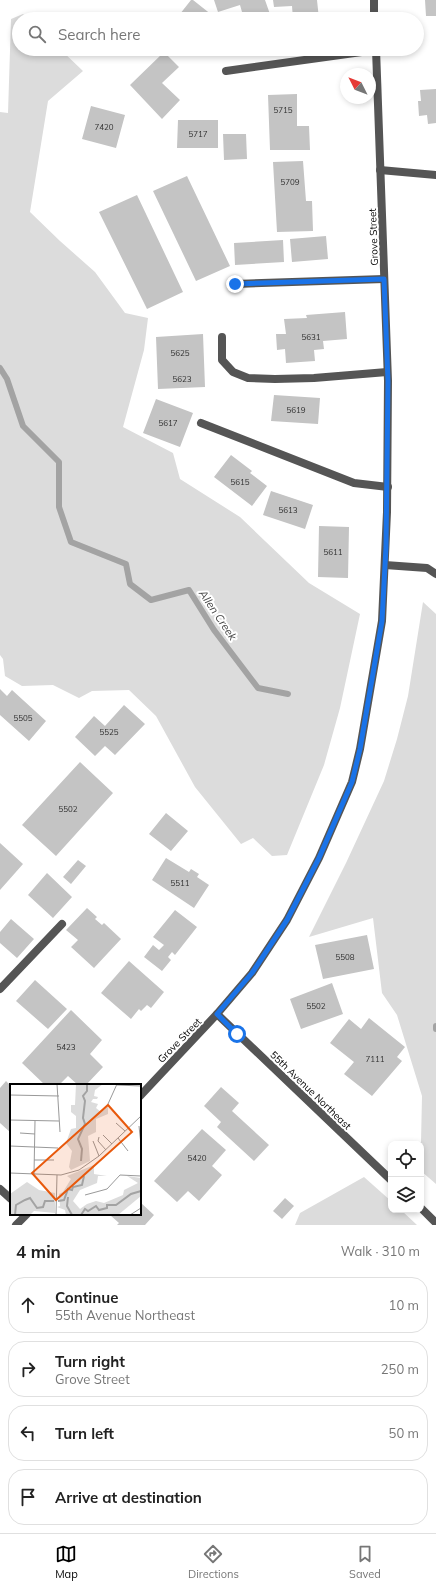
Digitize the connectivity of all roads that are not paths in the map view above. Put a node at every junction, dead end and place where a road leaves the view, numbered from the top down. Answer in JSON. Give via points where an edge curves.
{"nodes":[{"id":1,"x":374,"y":0,"type":"edge"},
{"id":2,"x":374,"y":12,"type":"edge"},
{"id":3,"x":333,"y":56,"type":"edge"},
{"id":4,"x":376,"y":56,"type":"edge"},
{"id":5,"x":226,"y":71,"type":"dead end"},
{"id":6,"x":380,"y":170,"type":"junction"},
{"id":7,"x":436,"y":175,"type":"edge"},
{"id":8,"x":384,"y":279,"type":"junction"},
{"id":9,"x":235,"y":284,"type":"dead end"},
{"id":10,"x":222,"y":337,"type":"dead end"},
{"id":11,"x":387,"y":372,"type":"junction"},
{"id":12,"x":201,"y":422,"type":"dead end"},
{"id":13,"x":388,"y":488,"type":"junction"},
{"id":14,"x":385,"y":565,"type":"junction"},
{"id":15,"x":436,"y":574,"type":"edge"},
{"id":16,"x":62,"y":924,"type":"dead end"},
{"id":17,"x":0,"y":989,"type":"edge"},
{"id":18,"x":217,"y":1014,"type":"junction"},
{"id":19,"x":141,"y":1095,"type":"edge"},
{"id":20,"x":388,"y":1177,"type":"edge"},
{"id":21,"x":0,"y":1188,"type":"edge"},
{"id":22,"x":10,"y":1198,"type":"edge"},
{"id":23,"x":424,"y":1211,"type":"edge"},
{"id":24,"x":26,"y":1215,"type":"edge"},
{"id":25,"x":436,"y":1223,"type":"edge"},
{"id":26,"x":16,"y":1225,"type":"edge"}],
"edges":[{"from":1,"to":2,"type":"street"},
{"from":3,"to":5,"type":"street"},
{"from":4,"to":6,"type":"street","name":"Grove Street"},
{"from":6,"to":7,"type":"street"},
{"from":6,"to":8,"type":"street","name":"Grove Street"},
{"from":8,"to":9,"type":"street"},
{"from":8,"to":11,"type":"street","name":"Grove Street"},
{"from":10,"to":11,"type":"street","via":[[222,360],[233,372],[248,378],[314,378]]},
{"from":11,"to":13,"type":"street","name":"Grove Street"},
{"from":12,"to":13,"type":"street","via":[[354,483]]},
{"from":13,"to":14,"type":"street","name":"Grove Street"},
{"from":14,"to":15,"type":"street","via":[[426,568]]},
{"from":14,"to":18,"type":"street","name":"Grove Street","via":[[382,621],[352,782],[319,858],[287,920],[252,973]]},
{"from":16,"to":17,"type":"street"},
{"from":18,"to":19,"type":"street","name":"Grove Street"},
{"from":18,"to":20,"type":"street","name":"55th Avenue Northeast"},
{"from":21,"to":22,"type":"street"},
{"from":23,"to":25,"type":"street"},
{"from":24,"to":26,"type":"street"}]}
